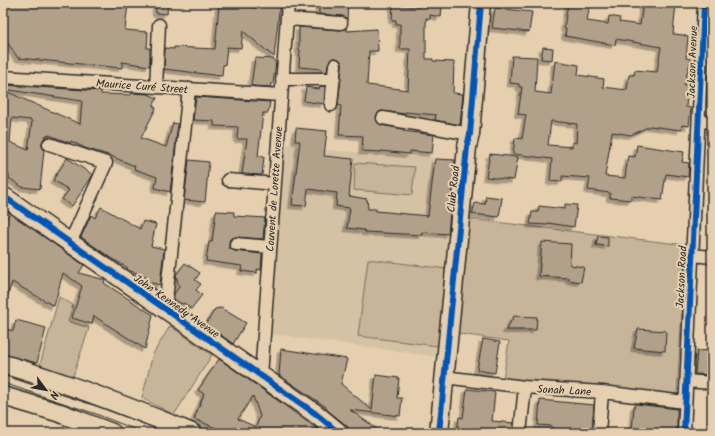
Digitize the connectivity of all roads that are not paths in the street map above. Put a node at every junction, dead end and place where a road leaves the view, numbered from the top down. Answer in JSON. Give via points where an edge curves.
{"nodes":[{"id":1,"x":288,"y":3,"type":"edge"},
{"id":2,"x":481,"y":3,"type":"edge"},
{"id":3,"x":704,"y":3,"type":"edge"},
{"id":4,"x":287,"y":19,"type":"junction"},
{"id":5,"x":341,"y":22,"type":"dead end"},
{"id":6,"x":159,"y":25,"type":"dead end"},
{"id":7,"x":334,"y":65,"type":"dead end"},
{"id":8,"x":3,"y":77,"type":"edge"},
{"id":9,"x":282,"y":79,"type":"junction"},
{"id":10,"x":334,"y":79,"type":"junction"},
{"id":11,"x":156,"y":87,"type":"junction"},
{"id":12,"x":189,"y":89,"type":"junction"},
{"id":13,"x":281,"y":95,"type":"junction"},
{"id":14,"x":331,"y":105,"type":"dead end"},
{"id":15,"x":383,"y":118,"type":"dead end"},
{"id":16,"x":699,"y":121,"type":"junction"},
{"id":17,"x":712,"y":122,"type":"edge"},
{"id":18,"x":470,"y":134,"type":"junction"},
{"id":19,"x":49,"y":144,"type":"dead end"},
{"id":20,"x":228,"y":180,"type":"dead end"},
{"id":21,"x":274,"y":184,"type":"junction"},
{"id":22,"x":3,"y":196,"type":"edge"},
{"id":23,"x":70,"y":243,"type":"junction"},
{"id":24,"x":236,"y":244,"type":"dead end"},
{"id":25,"x":270,"y":247,"type":"junction"},
{"id":26,"x":692,"y":255,"type":"junction"},
{"id":27,"x":712,"y":258,"type":"edge"},
{"id":28,"x":165,"y":309,"type":"junction"},
{"id":29,"x":3,"y":364,"type":"edge"},
{"id":30,"x":261,"y":376,"type":"junction"},
{"id":31,"x":444,"y":377,"type":"junction"},
{"id":32,"x":686,"y":381,"type":"junction"},
{"id":33,"x":712,"y":383,"type":"edge"},
{"id":34,"x":524,"y":387,"type":"junction"},
{"id":35,"x":602,"y":392,"type":"junction"},
{"id":36,"x":3,"y":396,"type":"edge"},
{"id":37,"x":685,"y":402,"type":"junction"},
{"id":38,"x":112,"y":433,"type":"edge"},
{"id":39,"x":192,"y":433,"type":"edge"},
{"id":40,"x":339,"y":433,"type":"edge"},
{"id":41,"x":439,"y":433,"type":"edge"},
{"id":42,"x":520,"y":433,"type":"edge"},
{"id":43,"x":599,"y":433,"type":"edge"},
{"id":44,"x":684,"y":433,"type":"edge"}],
"edges":[{"from":1,"to":4,"type":"street","name":"Couvent de Lorette Avenue"},
{"from":2,"to":18,"type":"street","name":"Club Road"},
{"from":3,"to":16,"type":"street","name":"Jackson Avenue"},
{"from":4,"to":5,"type":"street"},
{"from":4,"to":9,"type":"street","name":"Couvent de Lorette Avenue"},
{"from":6,"to":11,"type":"street"},
{"from":7,"to":10,"type":"street"},
{"from":8,"to":11,"type":"street","name":"Maurice Curé Street"},
{"from":9,"to":10,"type":"street"},
{"from":9,"to":13,"type":"street","name":"Couvent de Lorette Avenue"},
{"from":10,"to":14,"type":"street"},
{"from":11,"to":12,"type":"street","name":"Maurice Curé Street"},
{"from":12,"to":13,"type":"street","name":"Maurice Curé Street"},
{"from":12,"to":28,"type":"street"},
{"from":13,"to":21,"type":"street","name":"Couvent de Lorette Avenue"},
{"from":15,"to":18,"type":"street"},
{"from":16,"to":17,"type":"street"},
{"from":16,"to":26,"type":"street","name":"Jackson Road"},
{"from":18,"to":31,"type":"street","name":"Club Road"},
{"from":19,"to":23,"type":"street","via":[[106,163]]},
{"from":20,"to":21,"type":"street"},
{"from":21,"to":25,"type":"street","name":"Couvent de Lorette Avenue"},
{"from":22,"to":23,"type":"street","name":"John Kennedy Avenue"},
{"from":23,"to":28,"type":"street","name":"John Kennedy Avenue"},
{"from":24,"to":25,"type":"street"},
{"from":25,"to":30,"type":"street","name":"Couvent de Lorette Avenue"},
{"from":26,"to":27,"type":"street"},
{"from":26,"to":32,"type":"street","name":"Jackson Road"},
{"from":28,"to":30,"type":"street","name":"John Kennedy Avenue"},
{"from":29,"to":39,"type":"street","via":[[120,403]]},
{"from":30,"to":40,"type":"street","name":"John Kennedy Avenue"},
{"from":31,"to":34,"type":"street","name":"Sonah Lane"},
{"from":31,"to":41,"type":"street","name":"Club Road"},
{"from":32,"to":33,"type":"street"},
{"from":32,"to":37,"type":"street","name":"Jackson Road"},
{"from":34,"to":35,"type":"street","name":"Sonah Lane"},
{"from":34,"to":42,"type":"street"},
{"from":35,"to":37,"type":"street","name":"Sonah Lane"},
{"from":35,"to":43,"type":"street"},
{"from":36,"to":38,"type":"street","via":[[60,413]]},
{"from":37,"to":44,"type":"street","name":"Jackson Road"}]}
